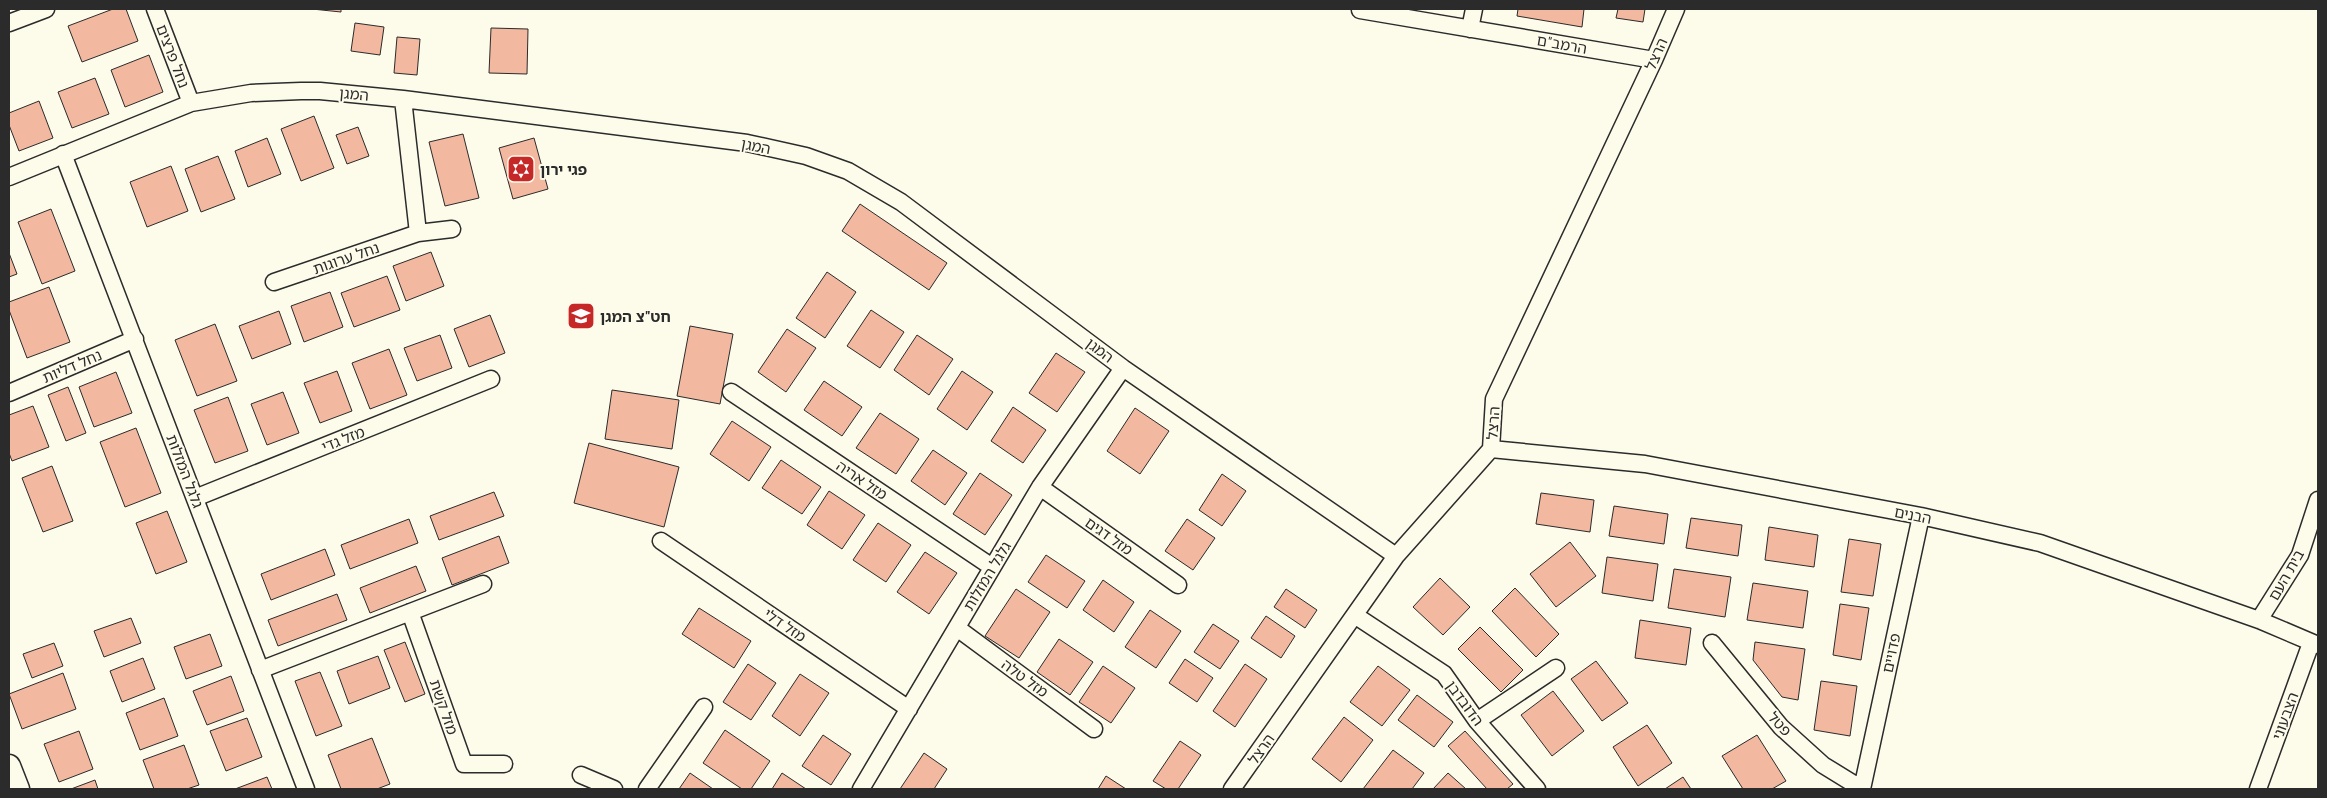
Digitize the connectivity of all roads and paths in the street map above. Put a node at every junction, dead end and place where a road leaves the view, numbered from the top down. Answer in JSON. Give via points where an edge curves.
{"nodes":[{"id":1,"x":46,"y":9,"type":"edge"},
{"id":2,"x":155,"y":9,"type":"edge"},
{"id":3,"x":1474,"y":9,"type":"edge"},
{"id":4,"x":1676,"y":9,"type":"edge"},
{"id":5,"x":1360,"y":10,"type":"edge"},
{"id":6,"x":9,"y":23,"type":"edge"},
{"id":7,"x":1470,"y":29,"type":"junction"},
{"id":8,"x":1654,"y":60,"type":"junction"},
{"id":9,"x":403,"y":99,"type":"junction"},
{"id":10,"x":191,"y":103,"type":"junction"},
{"id":11,"x":63,"y":154,"type":"junction"},
{"id":12,"x":9,"y":178,"type":"edge"},
{"id":13,"x":452,"y":229,"type":"dead end"},
{"id":14,"x":418,"y":233,"type":"junction"},
{"id":15,"x":274,"y":282,"type":"dead end"},
{"id":16,"x":135,"y":339,"type":"junction"},
{"id":17,"x":1123,"y":368,"type":"junction"},
{"id":18,"x":491,"y":379,"type":"dead end"},
{"id":19,"x":731,"y":392,"type":"dead end"},
{"id":20,"x":9,"y":393,"type":"edge"},
{"id":21,"x":1491,"y":449,"type":"junction"},
{"id":22,"x":1040,"y":487,"type":"junction"},
{"id":23,"x":195,"y":498,"type":"junction"},
{"id":24,"x":2318,"y":500,"type":"edge"},
{"id":25,"x":1921,"y":516,"type":"junction"},
{"id":26,"x":661,"y":542,"type":"dead end"},
{"id":27,"x":1396,"y":556,"type":"junction"},
{"id":28,"x":992,"y":567,"type":"junction"},
{"id":29,"x":483,"y":584,"type":"dead end"},
{"id":30,"x":1178,"y":585,"type":"dead end"},
{"id":31,"x":410,"y":612,"type":"junction"},
{"id":32,"x":1356,"y":616,"type":"junction"},
{"id":33,"x":2259,"y":620,"type":"junction"},
{"id":34,"x":957,"y":628,"type":"junction"},
{"id":35,"x":1712,"y":643,"type":"dead end"},
{"id":36,"x":2315,"y":644,"type":"edge"},
{"id":37,"x":1556,"y":668,"type":"dead end"},
{"id":38,"x":260,"y":670,"type":"junction"},
{"id":39,"x":704,"y":707,"type":"dead end"},
{"id":40,"x":909,"y":708,"type":"junction"},
{"id":41,"x":1476,"y":721,"type":"junction"},
{"id":42,"x":1094,"y":729,"type":"dead end"},
{"id":43,"x":504,"y":764,"type":"dead end"},
{"id":44,"x":9,"y":766,"type":"edge"},
{"id":45,"x":581,"y":776,"type":"dead end"},
{"id":46,"x":18,"y":789,"type":"edge"},
{"id":47,"x":306,"y":789,"type":"edge"},
{"id":48,"x":614,"y":789,"type":"edge"},
{"id":49,"x":647,"y":789,"type":"edge"},
{"id":50,"x":861,"y":789,"type":"edge"},
{"id":51,"x":1232,"y":789,"type":"edge"},
{"id":52,"x":1534,"y":789,"type":"edge"},
{"id":53,"x":1862,"y":789,"type":"edge"},
{"id":54,"x":2258,"y":789,"type":"edge"}],
"edges":[{"from":1,"to":6,"type":"street"},
{"from":2,"to":10,"type":"street","name":"נחל פרצים"},
{"from":3,"to":7,"type":"street"},
{"from":4,"to":8,"type":"street","name":"הרצל"},
{"from":5,"to":7,"type":"street","name":"הרמב\"ם"},
{"from":7,"to":8,"type":"street","name":"הרמב\"ם"},
{"from":8,"to":21,"type":"street","name":"הרצל","via":[[1494,399]]},
{"from":9,"to":10,"type":"street","name":"המגן","via":[[320,91],[250,93]]},
{"from":9,"to":14,"type":"street"},
{"from":9,"to":17,"type":"street","name":"המגן","via":[[747,143],[806,156],[848,171],[901,202]]},
{"from":10,"to":11,"type":"street","name":"המגן"},
{"from":11,"to":12,"type":"street","name":"המגן"},
{"from":11,"to":16,"type":"street","name":"גלגל המזלות"},
{"from":13,"to":14,"type":"street","name":"נחל ערוגות"},
{"from":14,"to":15,"type":"street","name":"נחל ערוגות"},
{"from":16,"to":20,"type":"street","name":"נחל דליות"},
{"from":16,"to":23,"type":"street","name":"גלגל המזלות"},
{"from":17,"to":22,"type":"street","name":"גלגל המזלות"},
{"from":17,"to":27,"type":"street","name":"המגן"},
{"from":18,"to":23,"type":"street","name":"מזל גדי"},
{"from":19,"to":28,"type":"street","name":"מזל אריה"},
{"from":21,"to":25,"type":"street","name":"הבנים","via":[[1645,464]]},
{"from":21,"to":27,"type":"street","name":"הרצל"},
{"from":22,"to":28,"type":"street","name":"גלגל המזלות"},
{"from":22,"to":30,"type":"street","name":"מזל דגים"},
{"from":23,"to":38,"type":"street","name":"גלגל המזלות"},
{"from":24,"to":33,"type":"street","name":"בית העם","via":[[2300,554]]},
{"from":25,"to":33,"type":"street","name":"הבנים","via":[[2040,543]]},
{"from":25,"to":53,"type":"street","name":"פדויים"},
{"from":26,"to":40,"type":"street","name":"מזל דלי"},
{"from":27,"to":32,"type":"street","name":"הרצל"},
{"from":28,"to":34,"type":"street","name":"גלגל המזלות"},
{"from":29,"to":31,"type":"street"},
{"from":31,"to":38,"type":"street"},
{"from":31,"to":43,"type":"street","name":"מזל קשת","via":[[464,764]]},
{"from":32,"to":41,"type":"street","name":"הדובדבן","via":[[1444,674]]},
{"from":32,"to":51,"type":"street","name":"הרצל"},
{"from":33,"to":36,"type":"street","name":"הבנים"},
{"from":34,"to":40,"type":"street","name":"גלגל המזלות"},
{"from":34,"to":42,"type":"street","name":"מזל טלה"},
{"from":35,"to":53,"type":"street","name":"פטל","via":[[1781,727],[1823,764]]},
{"from":36,"to":54,"type":"street","name":"הצבעוני"},
{"from":37,"to":41,"type":"street"},
{"from":38,"to":47,"type":"street","name":"גלגל המזלות"},
{"from":39,"to":49,"type":"street"},
{"from":40,"to":50,"type":"street","name":"גלגל המזלות"},
{"from":41,"to":52,"type":"street","name":"הדובדבן"},
{"from":44,"to":46,"type":"street"},
{"from":45,"to":48,"type":"street"}]}
